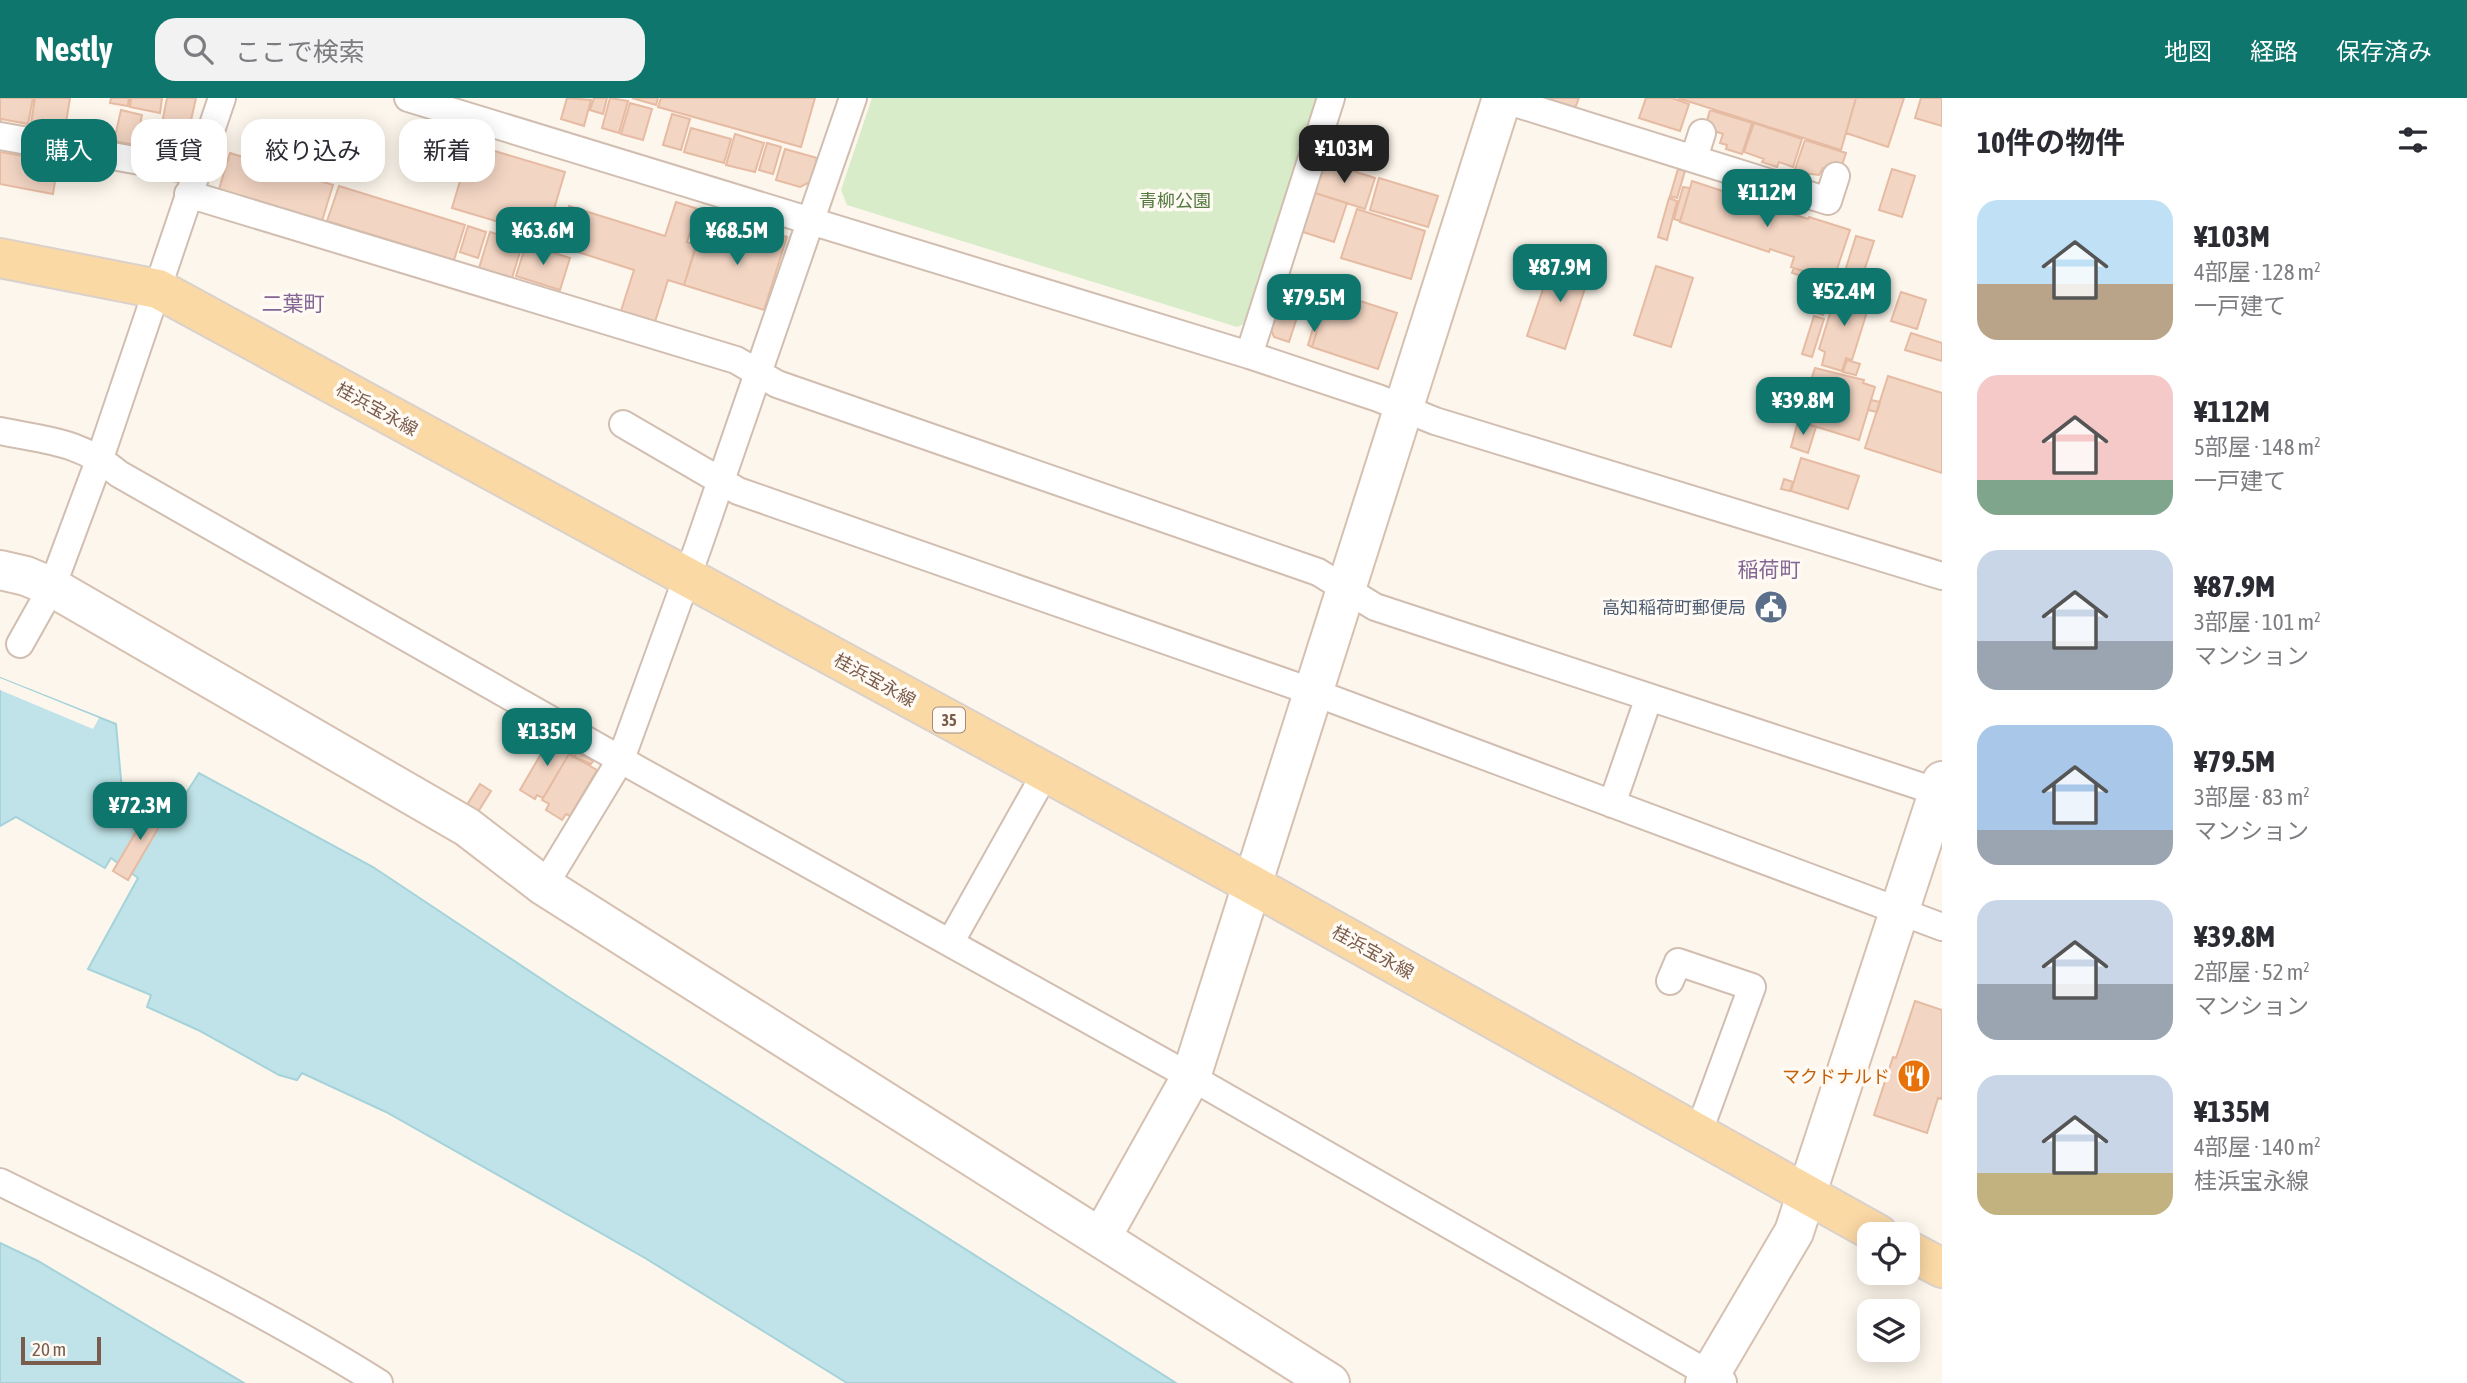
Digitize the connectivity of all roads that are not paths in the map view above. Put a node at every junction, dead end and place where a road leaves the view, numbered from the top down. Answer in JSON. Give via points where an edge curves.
{"nodes":[{"id":1,"x":222,"y":98,"type":"edge"},
{"id":2,"x":408,"y":98,"type":"edge"},
{"id":3,"x":852,"y":98,"type":"edge"},
{"id":4,"x":1331,"y":98,"type":"edge"},
{"id":5,"x":1502,"y":99,"type":"edge"},
{"id":6,"x":214,"y":119,"type":"edge"},
{"id":7,"x":1702,"y":133,"type":"dead end"},
{"id":8,"x":0,"y":136,"type":"edge"},
{"id":9,"x":1694,"y":158,"type":"junction"},
{"id":10,"x":131,"y":167,"type":"edge"},
{"id":11,"x":1836,"y":176,"type":"dead end"},
{"id":12,"x":192,"y":182,"type":"joint"},
{"id":13,"x":811,"y":221,"type":"junction"},
{"id":14,"x":0,"y":258,"type":"edge"},
{"id":15,"x":158,"y":289,"type":"junction"},
{"id":16,"x":1249,"y":355,"type":"junction"},
{"id":17,"x":757,"y":372,"type":"junction"},
{"id":18,"x":1404,"y":408,"type":"junction"},
{"id":19,"x":623,"y":424,"type":"dead end"},
{"id":20,"x":0,"y":431,"type":"edge"},
{"id":21,"x":100,"y":458,"type":"junction"},
{"id":22,"x":720,"y":480,"type":"junction"},
{"id":23,"x":0,"y":570,"type":"edge"},
{"id":24,"x":1942,"y":576,"type":"edge"},
{"id":25,"x":686,"y":577,"type":"junction"},
{"id":26,"x":52,"y":587,"type":"junction"},
{"id":27,"x":1344,"y":590,"type":"junction"},
{"id":28,"x":20,"y":644,"type":"dead end"},
{"id":29,"x":1313,"y":692,"type":"junction"},
{"id":30,"x":1649,"y":697,"type":"junction"},
{"id":31,"x":621,"y":759,"type":"junction"},
{"id":32,"x":1046,"y":772,"type":"junction"},
{"id":33,"x":1940,"y":787,"type":"edge"},
{"id":34,"x":1612,"y":804,"type":"junction"},
{"id":35,"x":1251,"y":884,"type":"junction"},
{"id":36,"x":544,"y":886,"type":"junction"},
{"id":37,"x":1898,"y":911,"type":"junction"},
{"id":38,"x":1942,"y":927,"type":"edge"},
{"id":39,"x":950,"y":943,"type":"junction"},
{"id":40,"x":1670,"y":981,"type":"dead end"},
{"id":41,"x":1191,"y":1077,"type":"junction"},
{"id":42,"x":1698,"y":1135,"type":"junction"},
{"id":43,"x":0,"y":1182,"type":"edge"},
{"id":44,"x":1807,"y":1195,"type":"junction"},
{"id":45,"x":1857,"y":1222,"type":"edge"},
{"id":46,"x":1101,"y":1238,"type":"junction"},
{"id":47,"x":1920,"y":1256,"type":"edge"},
{"id":48,"x":1942,"y":1268,"type":"edge"},
{"id":49,"x":1714,"y":1380,"type":"edge"},
{"id":50,"x":379,"y":1383,"type":"edge"},
{"id":51,"x":1330,"y":1383,"type":"edge"}],
"edges":[{"from":1,"to":6,"type":"street"},
{"from":2,"to":13,"type":"street"},
{"from":3,"to":13,"type":"street"},
{"from":4,"to":16,"type":"street"},
{"from":5,"to":9,"type":"street"},
{"from":5,"to":18,"type":"street"},
{"from":7,"to":9,"type":"street"},
{"from":8,"to":10,"type":"street"},
{"from":9,"to":11,"type":"street","via":[[1828,201]]},
{"from":12,"to":15,"type":"street"},
{"from":12,"to":17,"type":"street","via":[[736,360]]},
{"from":13,"to":16,"type":"street"},
{"from":13,"to":17,"type":"street"},
{"from":14,"to":15,"type":"main road","name":"桂浜宝永線","number":"35"},
{"from":15,"to":21,"type":"street"},
{"from":15,"to":25,"type":"main road","name":"桂浜宝永線","number":"35"},
{"from":16,"to":18,"type":"street"},
{"from":17,"to":22,"type":"street"},
{"from":17,"to":27,"type":"street","via":[[777,384],[1318,572]]},
{"from":18,"to":24,"type":"street"},
{"from":18,"to":27,"type":"street"},
{"from":19,"to":22,"type":"street"},
{"from":20,"to":21,"type":"street","via":[[75,446]]},
{"from":21,"to":26,"type":"street"},
{"from":21,"to":31,"type":"street","via":[[119,474]]},
{"from":22,"to":25,"type":"street"},
{"from":22,"to":29,"type":"street","via":[[738,491]]},
{"from":23,"to":26,"type":"street"},
{"from":25,"to":31,"type":"street"},
{"from":25,"to":32,"type":"main road","name":"桂浜宝永線","number":"35"},
{"from":26,"to":28,"type":"street"},
{"from":26,"to":36,"type":"street","via":[[467,827]]},
{"from":27,"to":29,"type":"street"},
{"from":27,"to":30,"type":"street","via":[[1375,607]]},
{"from":29,"to":34,"type":"street"},
{"from":29,"to":35,"type":"street"},
{"from":30,"to":33,"type":"street"},
{"from":30,"to":34,"type":"street"},
{"from":31,"to":36,"type":"street"},
{"from":31,"to":39,"type":"street"},
{"from":32,"to":35,"type":"main road","name":"桂浜宝永線","number":"35"},
{"from":32,"to":39,"type":"street"},
{"from":33,"to":37,"type":"street"},
{"from":34,"to":37,"type":"street"},
{"from":35,"to":41,"type":"street"},
{"from":35,"to":42,"type":"main road","name":"桂浜宝永線","number":"35"},
{"from":36,"to":46,"type":"street"},
{"from":37,"to":38,"type":"street"},
{"from":37,"to":44,"type":"street"},
{"from":39,"to":41,"type":"street"},
{"from":40,"to":42,"type":"street","via":[[1678,962],[1752,987]]},
{"from":41,"to":46,"type":"street"},
{"from":41,"to":49,"type":"street"},
{"from":42,"to":44,"type":"main road","name":"桂浜宝永線","number":"35"},
{"from":43,"to":50,"type":"street","via":[[170,1267]]},
{"from":44,"to":45,"type":"main road","name":"桂浜宝永線","number":"35"},
{"from":44,"to":49,"type":"street","via":[[1794,1232]]},
{"from":46,"to":51,"type":"street"},
{"from":47,"to":48,"type":"main road"}]}
